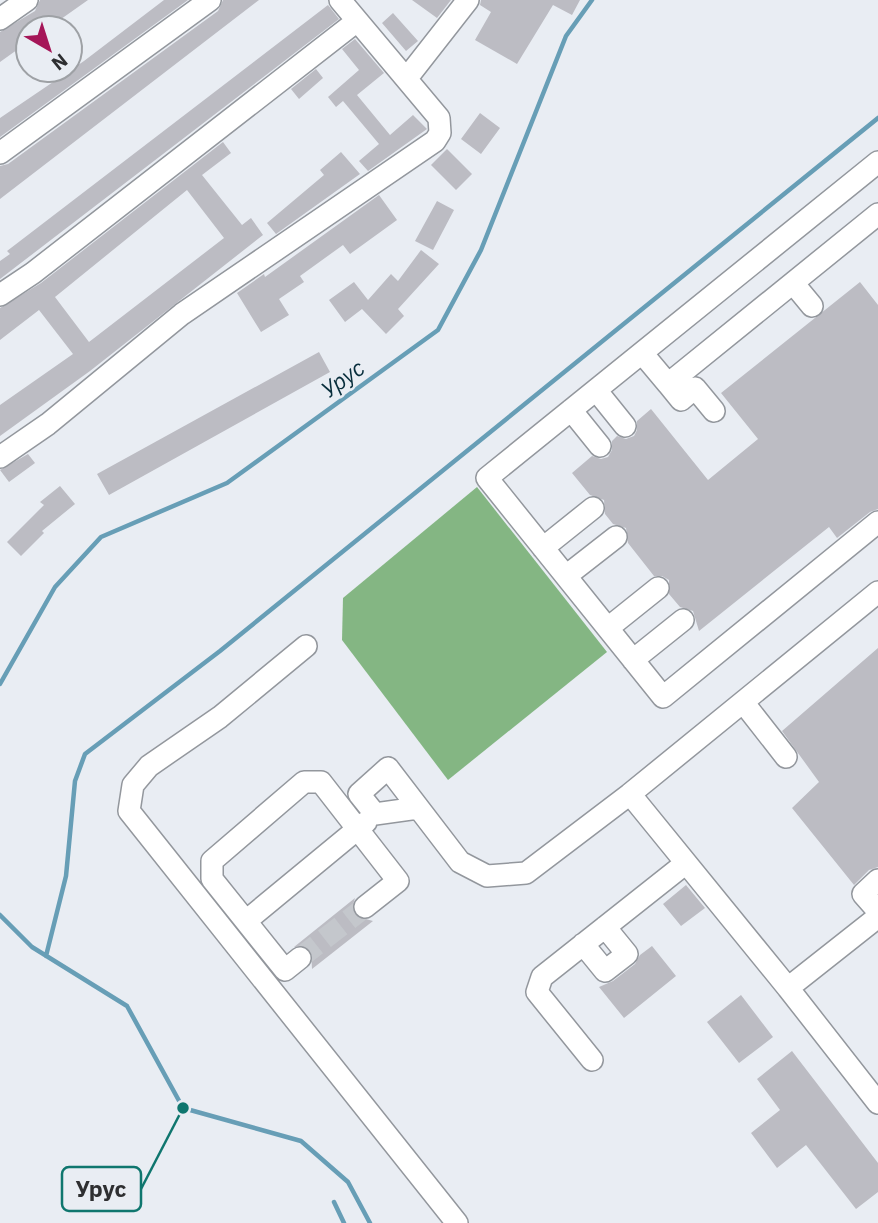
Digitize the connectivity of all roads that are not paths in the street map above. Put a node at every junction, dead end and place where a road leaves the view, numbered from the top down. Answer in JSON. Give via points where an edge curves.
{"nodes":[{"id":1,"x":27,"y":0,"type":"edge"},
{"id":2,"x":210,"y":0,"type":"edge"},
{"id":3,"x":340,"y":0,"type":"edge"},
{"id":4,"x":468,"y":0,"type":"edge"},
{"id":5,"x":0,"y":19,"type":"edge"},
{"id":6,"x":357,"y":20,"type":"junction"},
{"id":7,"x":407,"y":78,"type":"junction"},
{"id":8,"x":0,"y":153,"type":"edge"},
{"id":9,"x":878,"y":162,"type":"edge"},
{"id":10,"x":878,"y":214,"type":"edge"},
{"id":11,"x":793,"y":283,"type":"junction"},
{"id":12,"x":0,"y":295,"type":"edge"},
{"id":13,"x":812,"y":306,"type":"dead end"},
{"id":14,"x":642,"y":353,"type":"junction"},
{"id":15,"x":668,"y":384,"type":"junction"},
{"id":16,"x":597,"y":390,"type":"junction"},
{"id":17,"x":572,"y":410,"type":"junction"},
{"id":18,"x":714,"y":411,"type":"dead end"},
{"id":19,"x":625,"y":426,"type":"dead end"},
{"id":20,"x":600,"y":446,"type":"dead end"},
{"id":21,"x":0,"y":457,"type":"edge"},
{"id":22,"x":593,"y":508,"type":"dead end"},
{"id":23,"x":878,"y":522,"type":"edge"},
{"id":24,"x":616,"y":537,"type":"dead end"},
{"id":25,"x":543,"y":548,"type":"junction"},
{"id":26,"x":566,"y":576,"type":"junction"},
{"id":27,"x":657,"y":589,"type":"dead end"},
{"id":28,"x":878,"y":592,"type":"edge"},
{"id":29,"x":683,"y":620,"type":"dead end"},
{"id":30,"x":608,"y":628,"type":"junction"},
{"id":31,"x":306,"y":646,"type":"dead end"},
{"id":32,"x":633,"y":660,"type":"junction"},
{"id":33,"x":743,"y":702,"type":"junction"},
{"id":34,"x":786,"y":757,"type":"dead end"},
{"id":35,"x":630,"y":794,"type":"junction"},
{"id":36,"x":418,"y":808,"type":"junction"},
{"id":37,"x":376,"y":814,"type":"junction"},
{"id":38,"x":357,"y":830,"type":"junction"},
{"id":39,"x":686,"y":863,"type":"junction"},
{"id":40,"x":878,"y":880,"type":"edge"},
{"id":41,"x":365,"y":907,"type":"tunnel mouth"},
{"id":42,"x":878,"y":911,"type":"edge"},
{"id":43,"x":878,"y":917,"type":"edge"},
{"id":44,"x":246,"y":921,"type":"junction"},
{"id":45,"x":605,"y":927,"type":"junction"},
{"id":46,"x":583,"y":944,"type":"junction"},
{"id":47,"x":300,"y":958,"type":"tunnel mouth"},
{"id":48,"x":788,"y":988,"type":"junction"},
{"id":49,"x":592,"y":1060,"type":"dead end"},
{"id":50,"x":877,"y":1099,"type":"edge"},
{"id":51,"x":457,"y":1223,"type":"edge"}],
"edges":[{"from":1,"to":5,"type":"street"},
{"from":2,"to":8,"type":"street"},
{"from":3,"to":6,"type":"street"},
{"from":4,"to":7,"type":"street"},
{"from":6,"to":7,"type":"street"},
{"from":6,"to":12,"type":"street"},
{"from":7,"to":21,"type":"street","via":[[439,118],[440,133],[435,141],[182,314],[48,424]]},
{"from":9,"to":14,"type":"street"},
{"from":10,"to":11,"type":"street"},
{"from":11,"to":13,"type":"street"},
{"from":11,"to":15,"type":"street"},
{"from":14,"to":15,"type":"street"},
{"from":14,"to":16,"type":"street"},
{"from":15,"to":18,"type":"street","via":[[681,400],[695,388]]},
{"from":16,"to":17,"type":"street"},
{"from":16,"to":19,"type":"street"},
{"from":17,"to":20,"type":"street"},
{"from":17,"to":25,"type":"street","via":[[487,478]]},
{"from":22,"to":25,"type":"street"},
{"from":23,"to":32,"type":"street","via":[[663,697]]},
{"from":24,"to":26,"type":"street"},
{"from":25,"to":26,"type":"street"},
{"from":26,"to":30,"type":"street"},
{"from":27,"to":30,"type":"street"},
{"from":28,"to":33,"type":"street"},
{"from":29,"to":32,"type":"street"},
{"from":30,"to":32,"type":"street"},
{"from":31,"to":51,"type":"street","via":[[220,717],[149,766],[133,785],[129,811]]},
{"from":33,"to":34,"type":"street"},
{"from":33,"to":35,"type":"street"},
{"from":35,"to":36,"type":"street","via":[[526,873],[487,876],[460,862]]},
{"from":35,"to":39,"type":"street"},
{"from":36,"to":37,"type":"street"},
{"from":36,"to":37,"type":"street","via":[[388,768],[359,794]]},
{"from":37,"to":38,"type":"street"},
{"from":38,"to":41,"type":"street","via":[[398,881]]},
{"from":38,"to":44,"type":"street"},
{"from":38,"to":44,"type":"street","via":[[321,782],[304,782],[212,861],[212,878]]},
{"from":39,"to":45,"type":"street"},
{"from":39,"to":48,"type":"street"},
{"from":40,"to":42,"type":"street","via":[[863,894]]},
{"from":43,"to":48,"type":"street"},
{"from":44,"to":47,"type":"street","via":[[285,970]]},
{"from":45,"to":46,"type":"street"},
{"from":45,"to":46,"type":"street","via":[[627,954],[605,971]]},
{"from":46,"to":49,"type":"street","via":[[542,977],[537,992]]},
{"from":48,"to":50,"type":"street"}]}
